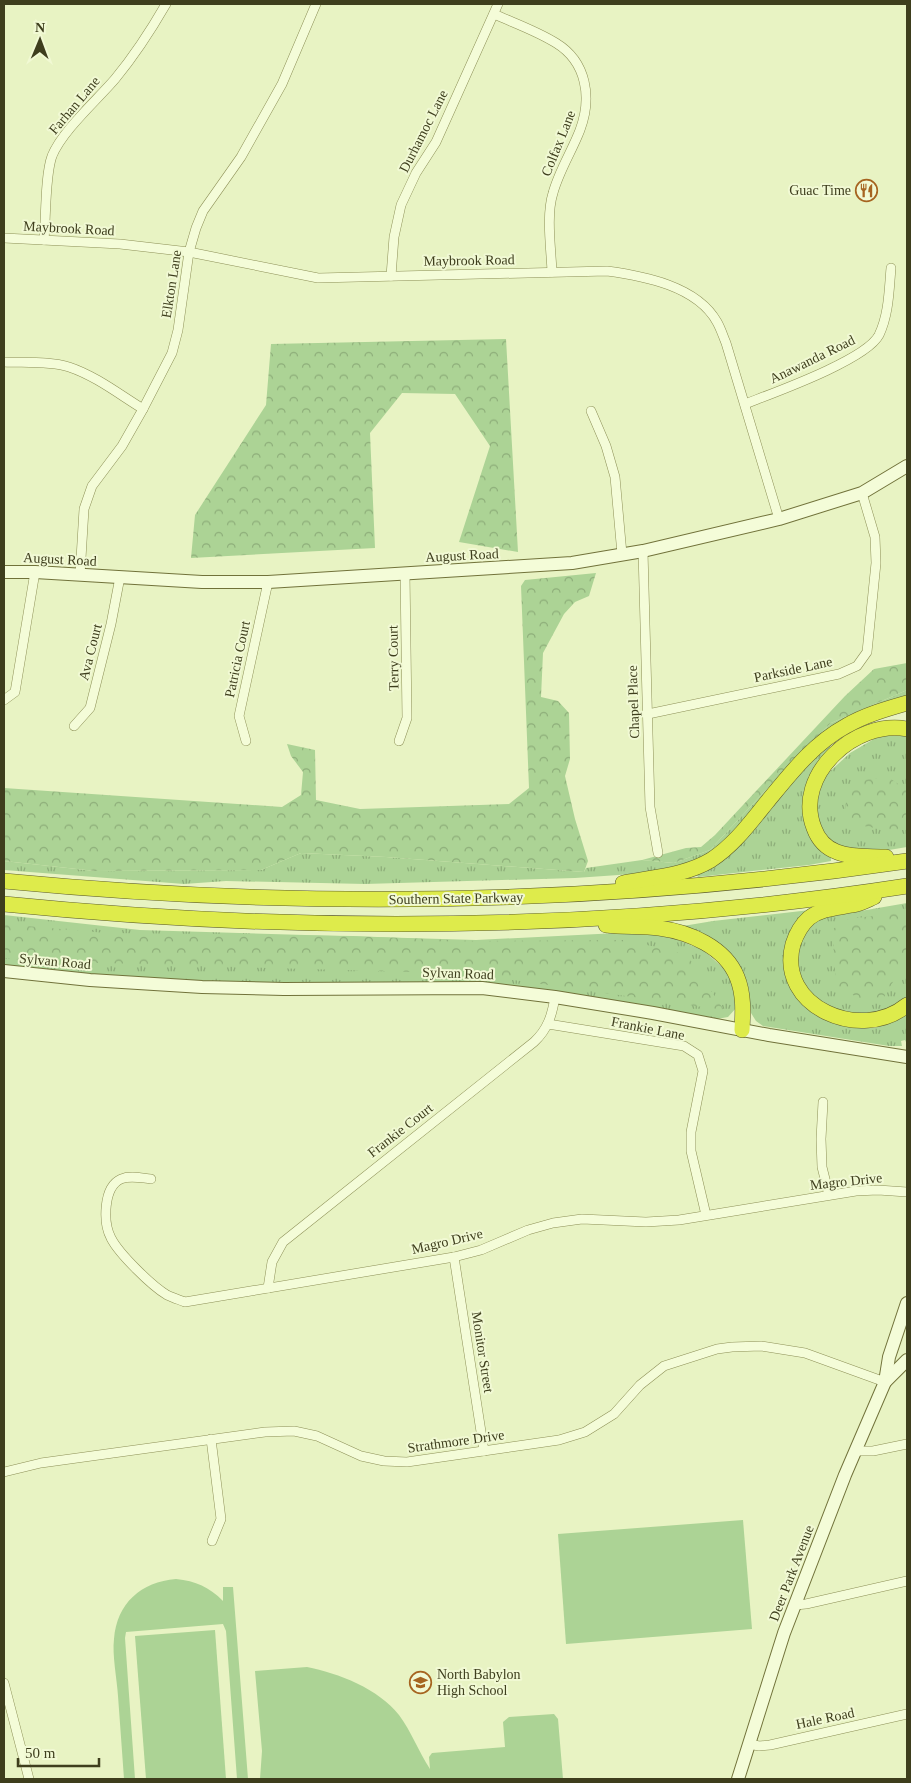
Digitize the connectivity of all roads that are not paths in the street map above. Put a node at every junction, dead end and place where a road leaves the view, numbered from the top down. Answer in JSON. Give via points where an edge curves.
{"nodes":[{"id":1,"x":166,"y":4,"type":"edge"},
{"id":2,"x":316,"y":4,"type":"edge"},
{"id":3,"x":498,"y":4,"type":"edge"},
{"id":4,"x":494,"y":14,"type":"junction"},
{"id":5,"x":4,"y":238,"type":"edge"},
{"id":6,"x":44,"y":240,"type":"junction"},
{"id":7,"x":189,"y":252,"type":"junction"},
{"id":8,"x":891,"y":268,"type":"dead end"},
{"id":9,"x":552,"y":272,"type":"junction"},
{"id":10,"x":391,"y":276,"type":"junction"},
{"id":11,"x":4,"y":362,"type":"edge"},
{"id":12,"x":745,"y":404,"type":"junction"},
{"id":13,"x":143,"y":409,"type":"junction"},
{"id":14,"x":591,"y":411,"type":"dead end"},
{"id":15,"x":907,"y":466,"type":"edge"},
{"id":16,"x":862,"y":493,"type":"junction"},
{"id":17,"x":779,"y":519,"type":"junction"},
{"id":18,"x":643,"y":550,"type":"junction"},
{"id":19,"x":622,"y":554,"type":"junction"},
{"id":20,"x":4,"y":572,"type":"edge"},
{"id":21,"x":35,"y":572,"type":"junction"},
{"id":22,"x":406,"y":573,"type":"junction"},
{"id":23,"x":80,"y":575,"type":"junction"},
{"id":24,"x":120,"y":577,"type":"junction"},
{"id":25,"x":268,"y":582,"type":"junction"},
{"id":26,"x":4,"y":700,"type":"edge"},
{"id":27,"x":907,"y":703,"type":"edge"},
{"id":28,"x":648,"y":714,"type":"junction"},
{"id":29,"x":74,"y":726,"type":"dead end"},
{"id":30,"x":907,"y":729,"type":"edge"},
{"id":31,"x":246,"y":741,"type":"dead end"},
{"id":32,"x":399,"y":741,"type":"dead end"},
{"id":33,"x":658,"y":853,"type":"dead end"},
{"id":34,"x":907,"y":859,"type":"edge"},
{"id":35,"x":4,"y":880,"type":"edge"},
{"id":36,"x":904,"y":887,"type":"edge"},
{"id":37,"x":571,"y":894,"type":"junction"},
{"id":38,"x":4,"y":904,"type":"edge"},
{"id":39,"x":555,"y":920,"type":"junction"},
{"id":40,"x":4,"y":971,"type":"edge"},
{"id":41,"x":555,"y":997,"type":"junction"},
{"id":42,"x":907,"y":1005,"type":"edge"},
{"id":43,"x":548,"y":1024,"type":"junction"},
{"id":44,"x":742,"y":1030,"type":"junction"},
{"id":45,"x":907,"y":1057,"type":"edge"},
{"id":46,"x":823,"y":1102,"type":"dead end"},
{"id":47,"x":151,"y":1179,"type":"dead end"},
{"id":48,"x":907,"y":1192,"type":"edge"},
{"id":49,"x":829,"y":1195,"type":"junction"},
{"id":50,"x":706,"y":1215,"type":"junction"},
{"id":51,"x":454,"y":1257,"type":"junction"},
{"id":52,"x":268,"y":1288,"type":"junction"},
{"id":53,"x":907,"y":1303,"type":"edge"},
{"id":54,"x":907,"y":1360,"type":"edge"},
{"id":55,"x":885,"y":1382,"type":"junction"},
{"id":56,"x":211,"y":1439,"type":"junction"},
{"id":57,"x":907,"y":1444,"type":"edge"},
{"id":58,"x":484,"y":1451,"type":"junction"},
{"id":59,"x":855,"y":1451,"type":"junction"},
{"id":60,"x":4,"y":1472,"type":"edge"},
{"id":61,"x":212,"y":1541,"type":"dead end"},
{"id":62,"x":907,"y":1581,"type":"edge"},
{"id":63,"x":795,"y":1605,"type":"junction"},
{"id":64,"x":4,"y":1683,"type":"edge"},
{"id":65,"x":907,"y":1714,"type":"edge"},
{"id":66,"x":749,"y":1744,"type":"junction"},
{"id":67,"x":29,"y":1779,"type":"edge"},
{"id":68,"x":738,"y":1779,"type":"edge"}],
"edges":[{"from":1,"to":6,"type":"street","name":"Farhan Lane","via":[[115,79],[52,156]]},
{"from":2,"to":7,"type":"street","name":"Elkton Lane","via":[[282,84],[241,157],[203,211]]},
{"from":3,"to":4,"type":"street","name":"Durhamoc Lane"},
{"from":4,"to":9,"type":"street","name":"Colfax Lane","via":[[556,43],[571,55],[582,74],[586,111],[553,192],[550,210]]},
{"from":4,"to":10,"type":"street","name":"Durhamoc Lane","via":[[436,142],[416,173],[402,205],[394,237]]},
{"from":5,"to":6,"type":"street","name":"Maybrook Road"},
{"from":6,"to":7,"type":"street","name":"Maybrook Road"},
{"from":7,"to":10,"type":"street","name":"Maybrook Road","via":[[318,278]]},
{"from":7,"to":13,"type":"street","name":"Elkton Lane","via":[[172,353]]},
{"from":8,"to":12,"type":"street","name":"Anawanda Road","via":[[886,316],[878,337],[862,353],[792,387]]},
{"from":9,"to":10,"type":"street","name":"Maybrook Road"},
{"from":9,"to":12,"type":"street","name":"Maybrook Road","via":[[629,274],[682,290],[716,320]]},
{"from":11,"to":13,"type":"street","via":[[68,367]]},
{"from":12,"to":17,"type":"street","name":"Maybrook Road"},
{"from":13,"to":23,"type":"street","name":"Elkton Lane","via":[[122,446],[92,486],[84,509]]},
{"from":14,"to":19,"type":"street","via":[[615,477]]},
{"from":15,"to":16,"type":"street","name":"August Road"},
{"from":16,"to":17,"type":"street","name":"August Road"},
{"from":16,"to":28,"type":"street","name":"Parkside Lane","via":[[875,537],[876,563],[867,652],[857,666],[839,674]]},
{"from":17,"to":18,"type":"street","name":"August Road"},
{"from":18,"to":19,"type":"street","name":"August Road"},
{"from":18,"to":28,"type":"street","name":"Chapel Place"},
{"from":19,"to":22,"type":"street","name":"August Road","via":[[572,564]]},
{"from":20,"to":21,"type":"street","name":"August Road"},
{"from":21,"to":23,"type":"street","name":"August Road"},
{"from":21,"to":26,"type":"street","via":[[15,692]]},
{"from":22,"to":25,"type":"street","name":"August Road"},
{"from":22,"to":32,"type":"street","name":"Terry Court","via":[[408,718]]},
{"from":23,"to":24,"type":"street","name":"August Road"},
{"from":24,"to":25,"type":"street","name":"August Road"},
{"from":24,"to":29,"type":"street","name":"Ava Court","via":[[90,708]]},
{"from":25,"to":31,"type":"street","name":"Patricia Court","via":[[239,716]]},
{"from":27,"to":37,"type":"highway","via":[[865,716],[820,743],[739,836],[704,864],[679,874]]},
{"from":28,"to":33,"type":"street","name":"Chapel Place","via":[[650,807]]},
{"from":30,"to":34,"type":"highway","via":[[876,730],[844,746],[821,772],[810,807],[815,832],[832,850],[851,856]]},
{"from":34,"to":37,"type":"highway","name":"Southern State Parkway","via":[[728,883]]},
{"from":35,"to":37,"type":"highway","name":"Southern State Parkway","via":[[136,892],[291,899],[445,899]]},
{"from":36,"to":39,"type":"highway","name":"Southern State Parkway","via":[[710,910]]},
{"from":36,"to":42,"type":"highway","via":[[854,905],[815,914],[798,932],[791,962],[798,984],[808,999],[841,1019],[877,1020]]},
{"from":38,"to":39,"type":"highway","name":"Southern State Parkway","via":[[128,915],[274,922],[398,924]]},
{"from":39,"to":44,"type":"highway","via":[[660,928],[708,945],[722,956],[737,977],[742,1002]]},
{"from":40,"to":41,"type":"street","name":"Sylvan Road","via":[[202,987],[461,986]]},
{"from":41,"to":43,"type":"street","name":"Frankie Court"},
{"from":41,"to":44,"type":"street","name":"Sylvan Road"},
{"from":43,"to":50,"type":"street","name":"Frankie Lane","via":[[684,1046],[698,1055],[703,1071],[691,1132],[691,1151]]},
{"from":43,"to":52,"type":"street","name":"Frankie Court","via":[[534,1042],[283,1242],[272,1262]]},
{"from":44,"to":45,"type":"street","name":"Sylvan Road"},
{"from":46,"to":49,"type":"street","via":[[822,1167]]},
{"from":47,"to":52,"type":"street","name":"Magro Drive","via":[[131,1176],[120,1179],[110,1190],[106,1209],[110,1237],[151,1282],[168,1295],[185,1302]]},
{"from":48,"to":49,"type":"street","name":"Magro Drive","via":[[867,1190]]},
{"from":49,"to":50,"type":"street","name":"Magro Drive"},
{"from":50,"to":51,"type":"street","name":"Magro Drive","via":[[646,1222],[582,1220],[553,1224]]},
{"from":51,"to":52,"type":"street","name":"Magro Drive"},
{"from":51,"to":58,"type":"street","name":"Monitor Street"},
{"from":53,"to":55,"type":"street","name":"Deer Park Avenue","via":[[889,1357]]},
{"from":54,"to":55,"type":"street","name":"Deer Park Avenue"},
{"from":55,"to":58,"type":"street","name":"Strathmore Drive","via":[[805,1353],[761,1346],[724,1348],[664,1366],[640,1385],[614,1414],[584,1432],[559,1440]]},
{"from":55,"to":59,"type":"street","name":"Deer Park Avenue"},
{"from":56,"to":58,"type":"street","name":"Strathmore Drive","via":[[294,1431],[317,1436],[361,1456],[384,1461],[407,1462]]},
{"from":56,"to":60,"type":"street","name":"Strathmore Drive","via":[[41,1463]]},
{"from":56,"to":61,"type":"street","via":[[221,1519]]},
{"from":57,"to":59,"type":"street"},
{"from":59,"to":63,"type":"street","name":"Deer Park Avenue"},
{"from":62,"to":63,"type":"street"},
{"from":63,"to":66,"type":"street","name":"Deer Park Avenue"},
{"from":64,"to":67,"type":"street"},
{"from":65,"to":66,"type":"street","name":"Hale Road","via":[[770,1745]]},
{"from":66,"to":68,"type":"street","name":"Deer Park Avenue"}]}
